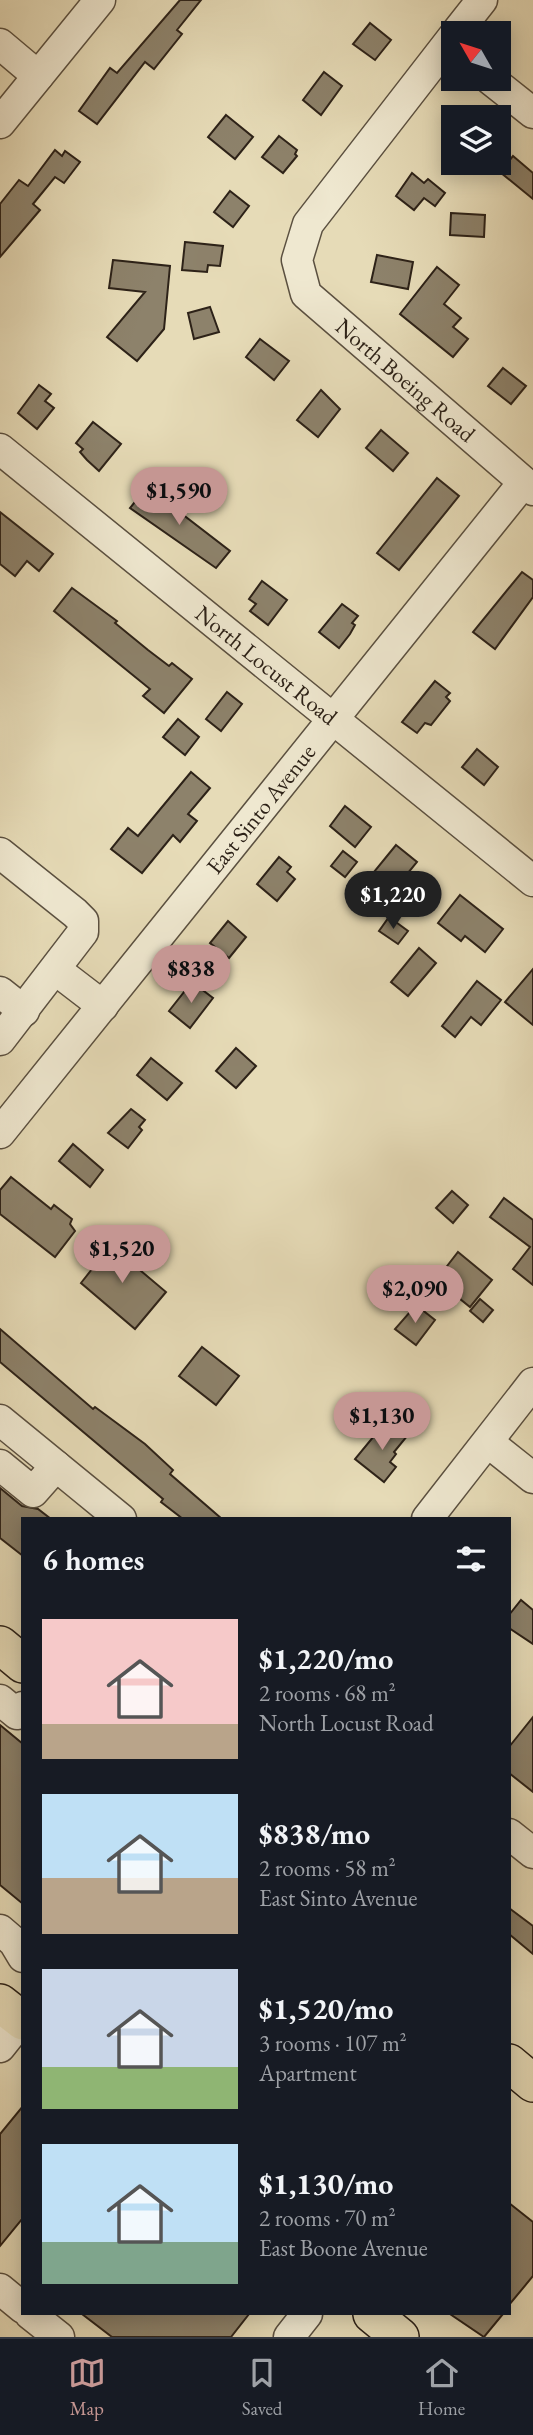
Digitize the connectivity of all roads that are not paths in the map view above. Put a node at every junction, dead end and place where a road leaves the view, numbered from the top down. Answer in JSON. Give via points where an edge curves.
{"nodes":[{"id":1,"x":100,"y":0,"type":"edge"},
{"id":2,"x":482,"y":0,"type":"edge"},
{"id":3,"x":467,"y":21,"type":"edge"},
{"id":4,"x":0,"y":44,"type":"edge"},
{"id":5,"x":441,"y":55,"type":"edge"},
{"id":6,"x":38,"y":76,"type":"junction"},
{"id":7,"x":505,"y":91,"type":"edge"},
{"id":8,"x":533,"y":113,"type":"edge"},
{"id":9,"x":0,"y":123,"type":"edge"},
{"id":10,"x":0,"y":449,"type":"edge"},
{"id":11,"x":528,"y":487,"type":"edge"},
{"id":12,"x":332,"y":720,"type":"junction"},
{"id":13,"x":0,"y":853,"type":"edge"},
{"id":14,"x":533,"y":881,"type":"edge"},
{"id":15,"x":56,"y":970,"type":"junction"},
{"id":16,"x":0,"y":992,"type":"edge"},
{"id":17,"x":103,"y":1006,"type":"junction"},
{"id":18,"x":24,"y":1011,"type":"junction"},
{"id":19,"x":0,"y":1040,"type":"edge"},
{"id":20,"x":0,"y":1133,"type":"edge"},
{"id":21,"x":533,"y":1382,"type":"edge"},
{"id":22,"x":0,"y":1420,"type":"edge"},
{"id":23,"x":489,"y":1443,"type":"junction"},
{"id":24,"x":0,"y":1465,"type":"edge"},
{"id":25,"x":56,"y":1466,"type":"junction"},
{"id":26,"x":533,"y":1478,"type":"edge"},
{"id":27,"x":119,"y":1517,"type":"edge"},
{"id":28,"x":429,"y":1517,"type":"edge"},
{"id":29,"x":0,"y":1645,"type":"edge"},
{"id":30,"x":21,"y":1662,"type":"edge"},
{"id":31,"x":0,"y":1700,"type":"edge"},
{"id":32,"x":21,"y":1709,"type":"edge"},
{"id":33,"x":511,"y":1836,"type":"edge"},
{"id":34,"x":533,"y":1853,"type":"edge"},
{"id":35,"x":0,"y":1930,"type":"edge"},
{"id":36,"x":21,"y":1954,"type":"edge"},
{"id":37,"x":511,"y":2065,"type":"edge"},
{"id":38,"x":533,"y":2083,"type":"edge"},
{"id":39,"x":36,"y":2315,"type":"edge"},
{"id":40,"x":306,"y":2315,"type":"edge"},
{"id":41,"x":373,"y":2315,"type":"edge"},
{"id":42,"x":59,"y":2337,"type":"edge"},
{"id":43,"x":289,"y":2337,"type":"edge"},
{"id":44,"x":400,"y":2337,"type":"edge"}],
"edges":[{"from":1,"to":6,"type":"street"},
{"from":2,"to":3,"type":"street"},
{"from":4,"to":6,"type":"street"},
{"from":5,"to":11,"type":"street","name":"North Boeing Road","via":[[309,224],[297,260],[306,295]]},
{"from":6,"to":9,"type":"street"},
{"from":7,"to":8,"type":"street"},
{"from":10,"to":12,"type":"street","name":"North Locust Road"},
{"from":11,"to":12,"type":"street","name":"East Sinto Avenue"},
{"from":12,"to":14,"type":"street","name":"North Locust Road"},
{"from":12,"to":17,"type":"street","name":"East Sinto Avenue"},
{"from":13,"to":15,"type":"street","via":[[83,921],[79,941]]},
{"from":15,"to":17,"type":"street"},
{"from":15,"to":18,"type":"street"},
{"from":16,"to":18,"type":"street"},
{"from":17,"to":20,"type":"street","name":"East Sinto Avenue"},
{"from":18,"to":19,"type":"street"},
{"from":21,"to":23,"type":"street"},
{"from":22,"to":25,"type":"street"},
{"from":23,"to":26,"type":"street"},
{"from":23,"to":28,"type":"street"},
{"from":24,"to":25,"type":"street","via":[[33,1492]]},
{"from":25,"to":27,"type":"street"},
{"from":29,"to":30,"type":"main road"},
{"from":31,"to":32,"type":"street","via":[[17,1714]]},
{"from":33,"to":34,"type":"street"},
{"from":35,"to":36,"type":"street"},
{"from":37,"to":38,"type":"main road"},
{"from":39,"to":42,"type":"street"},
{"from":40,"to":43,"type":"street"},
{"from":41,"to":44,"type":"main road"}]}
